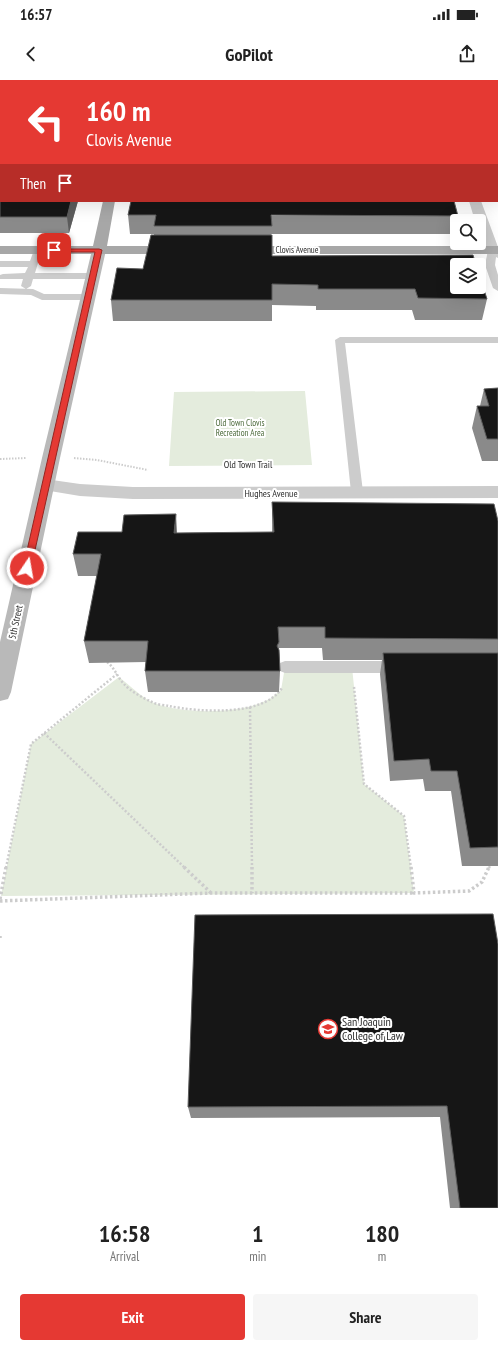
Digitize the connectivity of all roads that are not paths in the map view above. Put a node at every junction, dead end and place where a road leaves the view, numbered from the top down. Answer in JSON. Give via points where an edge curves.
{"nodes":[{"id":1,"x":109,"y":202,"type":"edge"},
{"id":2,"x":475,"y":202,"type":"edge"},
{"id":3,"x":0,"y":250,"type":"edge"},
{"id":4,"x":38,"y":250,"type":"junction"},
{"id":5,"x":99,"y":250,"type":"junction"},
{"id":6,"x":187,"y":250,"type":"edge"},
{"id":7,"x":226,"y":250,"type":"edge"},
{"id":8,"x":496,"y":252,"type":"edge"},
{"id":9,"x":0,"y":264,"type":"edge"},
{"id":10,"x":33,"y":264,"type":"junction"},
{"id":11,"x":3,"y":276,"type":"dead end"},
{"id":12,"x":29,"y":276,"type":"junction"},
{"id":13,"x":93,"y":276,"type":"junction"},
{"id":14,"x":498,"y":288,"type":"edge"},
{"id":15,"x":0,"y":291,"type":"edge"},
{"id":16,"x":24,"y":292,"type":"junction"},
{"id":17,"x":88,"y":297,"type":"junction"},
{"id":18,"x":498,"y":340,"type":"edge"},
{"id":19,"x":45,"y":485,"type":"junction"},
{"id":20,"x":357,"y":492,"type":"junction"},
{"id":21,"x":498,"y":492,"type":"edge"},
{"id":22,"x":413,"y":667,"type":"edge"},
{"id":23,"x":284,"y":668,"type":"road end"},
{"id":24,"x":0,"y":692,"type":"edge"}],
"edges":[{"from":1,"to":5,"type":"main road","name":"5th Street"},
{"from":2,"to":8,"type":"street"},
{"from":3,"to":4,"type":"main road"},
{"from":4,"to":5,"type":"main road"},
{"from":4,"to":10,"type":"lane"},
{"from":5,"to":6,"type":"main road"},
{"from":5,"to":13,"type":"main road","name":"5th Street"},
{"from":7,"to":8,"type":"main road","name":"Clovis Avenue"},
{"from":8,"to":14,"type":"lane","via":[[490,265]]},
{"from":9,"to":10,"type":"lane"},
{"from":10,"to":12,"type":"lane"},
{"from":11,"to":12,"type":"lane"},
{"from":12,"to":13,"type":"lane"},
{"from":12,"to":16,"type":"lane"},
{"from":13,"to":17,"type":"main road","name":"5th Street"},
{"from":15,"to":16,"type":"lane"},
{"from":16,"to":17,"type":"lane","via":[[33,292],[42,297]]},
{"from":17,"to":19,"type":"main road","name":"5th Street"},
{"from":18,"to":20,"type":"lane","via":[[340,340]]},
{"from":19,"to":20,"type":"street","name":"Hughes Avenue","via":[[107,493]]},
{"from":19,"to":24,"type":"main road","name":"5th Street"},
{"from":20,"to":21,"type":"street","name":"Hughes Avenue"},
{"from":22,"to":23,"type":"lane"}]}
